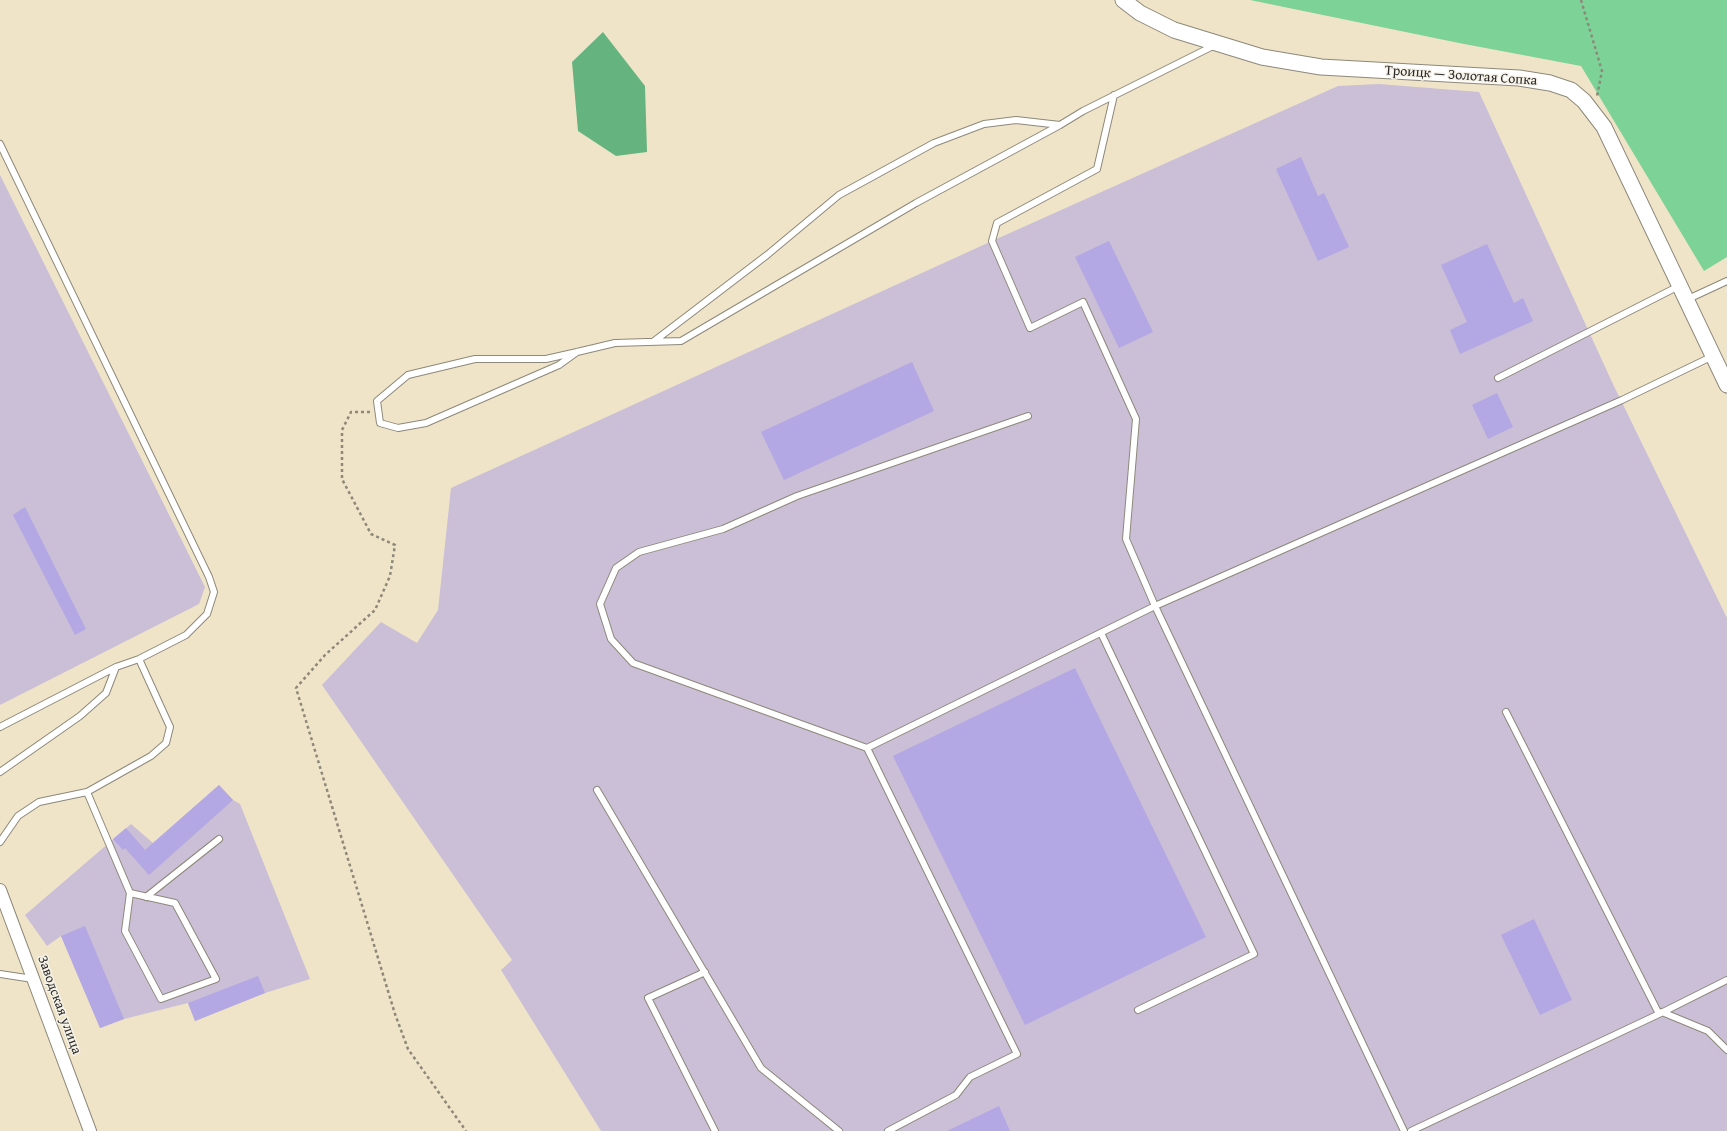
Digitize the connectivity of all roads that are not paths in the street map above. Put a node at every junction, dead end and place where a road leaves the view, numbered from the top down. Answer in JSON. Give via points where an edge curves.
{"nodes":[{"id":1,"x":1123,"y":0,"type":"edge"},
{"id":2,"x":1216,"y":44,"type":"junction"},
{"id":3,"x":1114,"y":95,"type":"junction"},
{"id":4,"x":1060,"y":125,"type":"junction"},
{"id":5,"x":0,"y":144,"type":"edge"},
{"id":6,"x":1727,"y":281,"type":"edge"},
{"id":7,"x":1683,"y":293,"type":"junction"},
{"id":8,"x":653,"y":342,"type":"junction"},
{"id":9,"x":577,"y":352,"type":"junction"},
{"id":10,"x":1713,"y":356,"type":"junction"},
{"id":11,"x":1498,"y":378,"type":"dead end"},
{"id":12,"x":1727,"y":385,"type":"edge"},
{"id":13,"x":1028,"y":416,"type":"dead end"},
{"id":14,"x":1155,"y":606,"type":"junction"},
{"id":15,"x":1101,"y":632,"type":"junction"},
{"id":16,"x":139,"y":659,"type":"junction"},
{"id":17,"x":116,"y":667,"type":"junction"},
{"id":18,"x":1506,"y":712,"type":"dead end"},
{"id":19,"x":0,"y":727,"type":"edge"},
{"id":20,"x":868,"y":748,"type":"junction"},
{"id":21,"x":0,"y":772,"type":"edge"},
{"id":22,"x":596,"y":790,"type":"dead end"},
{"id":23,"x":87,"y":792,"type":"junction"},
{"id":24,"x":219,"y":839,"type":"dead end"},
{"id":25,"x":0,"y":842,"type":"edge"},
{"id":26,"x":0,"y":890,"type":"edge"},
{"id":27,"x":130,"y":893,"type":"junction"},
{"id":28,"x":146,"y":897,"type":"junction"},
{"id":29,"x":705,"y":972,"type":"junction"},
{"id":30,"x":0,"y":974,"type":"edge"},
{"id":31,"x":33,"y":979,"type":"junction"},
{"id":32,"x":1727,"y":980,"type":"edge"},
{"id":33,"x":1138,"y":1010,"type":"dead end"},
{"id":34,"x":1660,"y":1013,"type":"junction"},
{"id":35,"x":1727,"y":1050,"type":"edge"},
{"id":36,"x":90,"y":1131,"type":"edge"},
{"id":37,"x":715,"y":1131,"type":"edge"},
{"id":38,"x":838,"y":1131,"type":"edge"},
{"id":39,"x":888,"y":1131,"type":"edge"},
{"id":40,"x":1404,"y":1131,"type":"edge"},
{"id":41,"x":1411,"y":1131,"type":"edge"}],
"edges":[{"from":1,"to":2,"type":"street","name":"Троицк — Золотая Сопка","via":[[1140,13],[1174,30]]},
{"from":2,"to":3,"type":"lane"},
{"from":2,"to":7,"type":"street","name":"Троицк — Золотая Сопка","via":[[1262,57],[1321,67],[1497,76],[1550,83],[1571,90],[1593,112],[1614,148]]},
{"from":3,"to":4,"type":"lane"},
{"from":3,"to":14,"type":"lane","via":[[1097,169],[997,223],[992,241],[1030,328],[1083,302],[1136,419],[1126,540]]},
{"from":4,"to":8,"type":"lane","via":[[916,204],[681,342]]},
{"from":4,"to":8,"type":"lane","via":[[1016,120],[984,124],[934,143],[839,195],[767,255]]},
{"from":5,"to":16,"type":"lane","via":[[214,592],[207,614],[186,635]]},
{"from":6,"to":7,"type":"lane"},
{"from":7,"to":10,"type":"street","name":"Троицк — Золотая Сопка"},
{"from":7,"to":11,"type":"lane"},
{"from":8,"to":9,"type":"lane","via":[[615,343]]},
{"from":9,"to":9,"type":"lane","via":[[546,360],[475,359],[408,375],[377,401],[380,423],[398,428],[426,423],[559,365]]},
{"from":10,"to":12,"type":"street","name":"Троицк — Золотая Сопка"},
{"from":10,"to":14,"type":"lane","via":[[1622,400]]},
{"from":13,"to":20,"type":"lane","via":[[797,496],[723,529],[639,552],[616,568],[600,604],[611,639],[633,663]]},
{"from":14,"to":15,"type":"lane"},
{"from":14,"to":40,"type":"lane"},
{"from":15,"to":20,"type":"lane"},
{"from":15,"to":33,"type":"lane","via":[[1254,954]]},
{"from":16,"to":17,"type":"lane"},
{"from":16,"to":23,"type":"lane","via":[[170,727],[166,743],[151,756]]},
{"from":17,"to":19,"type":"lane"},
{"from":17,"to":21,"type":"lane","via":[[106,694],[80,716]]},
{"from":18,"to":34,"type":"lane"},
{"from":20,"to":39,"type":"lane","via":[[1017,1054],[970,1077],[956,1096]]},
{"from":22,"to":29,"type":"lane"},
{"from":23,"to":25,"type":"lane","via":[[39,802],[18,816]]},
{"from":23,"to":27,"type":"lane"},
{"from":24,"to":28,"type":"lane"},
{"from":26,"to":31,"type":"street","name":"Заводская улица"},
{"from":27,"to":28,"type":"lane"},
{"from":27,"to":28,"type":"lane","via":[[125,931],[161,999],[216,979],[175,903]]},
{"from":29,"to":37,"type":"lane","via":[[648,998]]},
{"from":29,"to":38,"type":"lane","via":[[761,1068]]},
{"from":30,"to":31,"type":"lane"},
{"from":31,"to":36,"type":"street","name":"Заводская улица"},
{"from":32,"to":34,"type":"lane"},
{"from":34,"to":35,"type":"lane","via":[[1708,1030]]},
{"from":34,"to":41,"type":"lane"}]}
